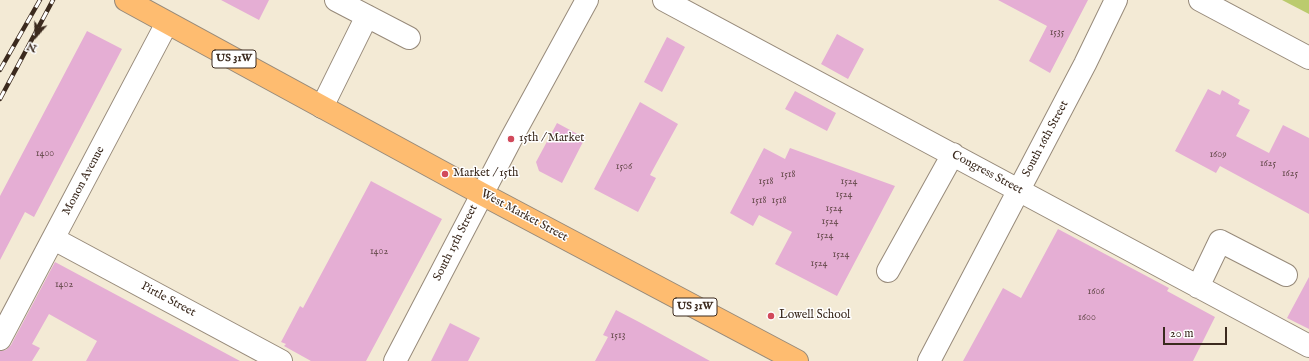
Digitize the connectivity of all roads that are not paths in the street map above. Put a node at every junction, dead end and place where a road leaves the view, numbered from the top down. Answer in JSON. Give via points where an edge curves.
{"nodes":[{"id":1,"x":126,"y":0,"type":"edge"},
{"id":2,"x":336,"y":0,"type":"edge"},
{"id":3,"x":586,"y":0,"type":"edge"},
{"id":4,"x":664,"y":0,"type":"edge"},
{"id":5,"x":1116,"y":0,"type":"edge"},
{"id":6,"x":1200,"y":0,"type":"edge"},
{"id":7,"x":367,"y":16,"type":"junction"},
{"id":8,"x":167,"y":23,"type":"junction"},
{"id":9,"x":409,"y":38,"type":"dead end"},
{"id":10,"x":1309,"y":58,"type":"edge"},
{"id":11,"x":322,"y":107,"type":"junction"},
{"id":12,"x":953,"y":154,"type":"junction"},
{"id":13,"x":1019,"y":190,"type":"junction"},
{"id":14,"x":482,"y":194,"type":"junction"},
{"id":15,"x":54,"y":239,"type":"junction"},
{"id":16,"x":888,"y":271,"type":"dead end"},
{"id":17,"x":1286,"y":275,"type":"dead end"},
{"id":18,"x":1198,"y":287,"type":"junction"},
{"id":19,"x":0,"y":339,"type":"edge"},
{"id":20,"x":1309,"y":346,"type":"edge"},
{"id":21,"x":281,"y":361,"type":"edge"},
{"id":22,"x":395,"y":361,"type":"edge"},
{"id":23,"x":797,"y":361,"type":"edge"},
{"id":24,"x":929,"y":361,"type":"edge"}],
"edges":[{"from":1,"to":8,"type":"main road","name":"West Market Street","number":"US 31W"},
{"from":2,"to":7,"type":"street"},
{"from":3,"to":14,"type":"street","name":"South 15th Street"},
{"from":4,"to":12,"type":"street","name":"Congress Street"},
{"from":5,"to":13,"type":"street","name":"South 16th Street"},
{"from":6,"to":10,"type":"street"},
{"from":7,"to":9,"type":"street"},
{"from":7,"to":11,"type":"street"},
{"from":8,"to":11,"type":"main road","name":"West Market Street","number":"US 31W"},
{"from":8,"to":15,"type":"street","name":"Monon Avenue"},
{"from":11,"to":14,"type":"main road","name":"West Market Street","number":"US 31W"},
{"from":12,"to":13,"type":"street","name":"Congress Street"},
{"from":12,"to":16,"type":"street"},
{"from":13,"to":18,"type":"street","name":"Congress Street"},
{"from":13,"to":24,"type":"street","name":"South 16th Street"},
{"from":14,"to":22,"type":"street","name":"South 15th Street"},
{"from":14,"to":23,"type":"main road","name":"West Market Street","number":"US 31W"},
{"from":15,"to":19,"type":"street","name":"Monon Avenue"},
{"from":15,"to":21,"type":"street","name":"Pirtle Street"},
{"from":17,"to":18,"type":"street","via":[[1220,241]]},
{"from":18,"to":20,"type":"street","name":"Congress Street"}]}
